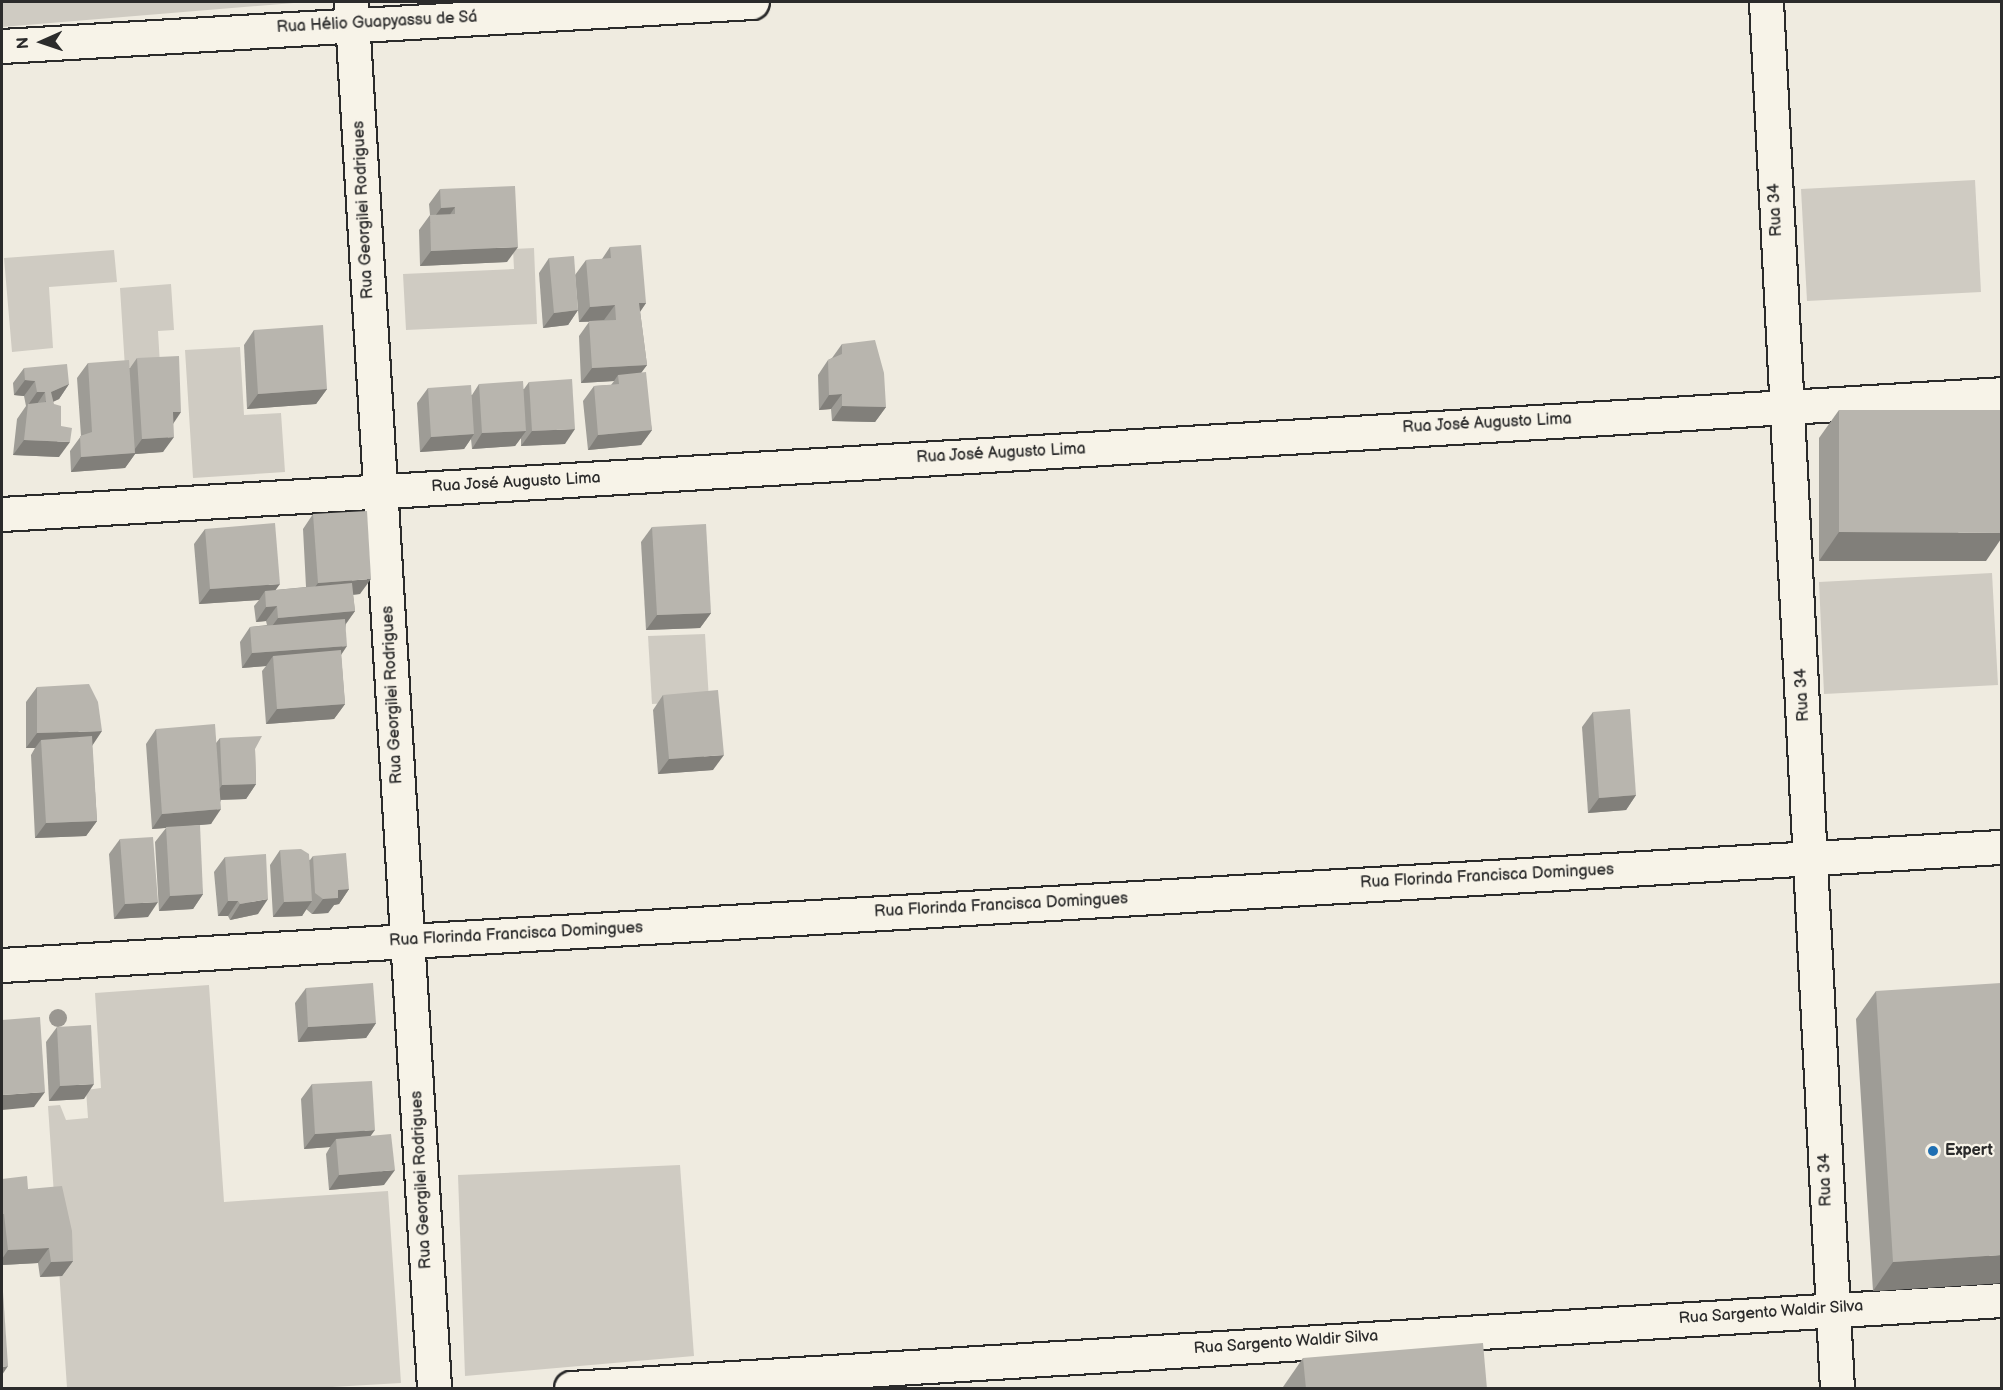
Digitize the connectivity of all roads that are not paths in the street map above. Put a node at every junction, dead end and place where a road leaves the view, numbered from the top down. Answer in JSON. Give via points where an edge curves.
{"nodes":[{"id":1,"x":752,"y":2,"type":"edge"},
{"id":2,"x":1766,"y":2,"type":"edge"},
{"id":3,"x":352,"y":13,"type":"edge"},
{"id":4,"x":2,"y":46,"type":"edge"},
{"id":5,"x":2001,"y":394,"type":"edge"},
{"id":6,"x":1787,"y":406,"type":"junction"},
{"id":7,"x":381,"y":492,"type":"junction"},
{"id":8,"x":2,"y":514,"type":"edge"},
{"id":9,"x":2001,"y":847,"type":"edge"},
{"id":10,"x":1813,"y":857,"type":"junction"},
{"id":11,"x":408,"y":941,"type":"junction"},
{"id":12,"x":2,"y":965,"type":"edge"},
{"id":13,"x":2001,"y":1300,"type":"edge"},
{"id":14,"x":1832,"y":1309,"type":"junction"},
{"id":15,"x":434,"y":1389,"type":"edge"},
{"id":16,"x":571,"y":1389,"type":"edge"},
{"id":17,"x":1837,"y":1389,"type":"edge"}],
"edges":[{"from":1,"to":3,"type":"street","name":"Rua Hélio Guapyassu de Sá"},
{"from":2,"to":6,"type":"street","name":"Rua 34"},
{"from":3,"to":4,"type":"street","name":"Rua Hélio Guapyassu de Sá"},
{"from":3,"to":7,"type":"street","name":"Rua Georgilei Rodrigues"},
{"from":5,"to":6,"type":"street","name":"Rua José Augusto Lima"},
{"from":6,"to":7,"type":"street","name":"Rua José Augusto Lima"},
{"from":6,"to":10,"type":"street","name":"Rua 34"},
{"from":7,"to":8,"type":"street","name":"Rua José Augusto Lima"},
{"from":7,"to":11,"type":"street","name":"Rua Georgilei Rodrigues"},
{"from":9,"to":10,"type":"street","name":"Rua Florinda Francisca Domingues"},
{"from":10,"to":11,"type":"street","name":"Rua Florinda Francisca Domingues"},
{"from":10,"to":14,"type":"street","name":"Rua 34"},
{"from":11,"to":12,"type":"street","name":"Rua Florinda Francisca Domingues"},
{"from":11,"to":15,"type":"street","name":"Rua Georgilei Rodrigues"},
{"from":13,"to":14,"type":"street","name":"Rua Sargento Waldir Silva"},
{"from":14,"to":16,"type":"street","name":"Rua Sargento Waldir Silva"},
{"from":14,"to":17,"type":"street","name":"Rua 34"}]}
